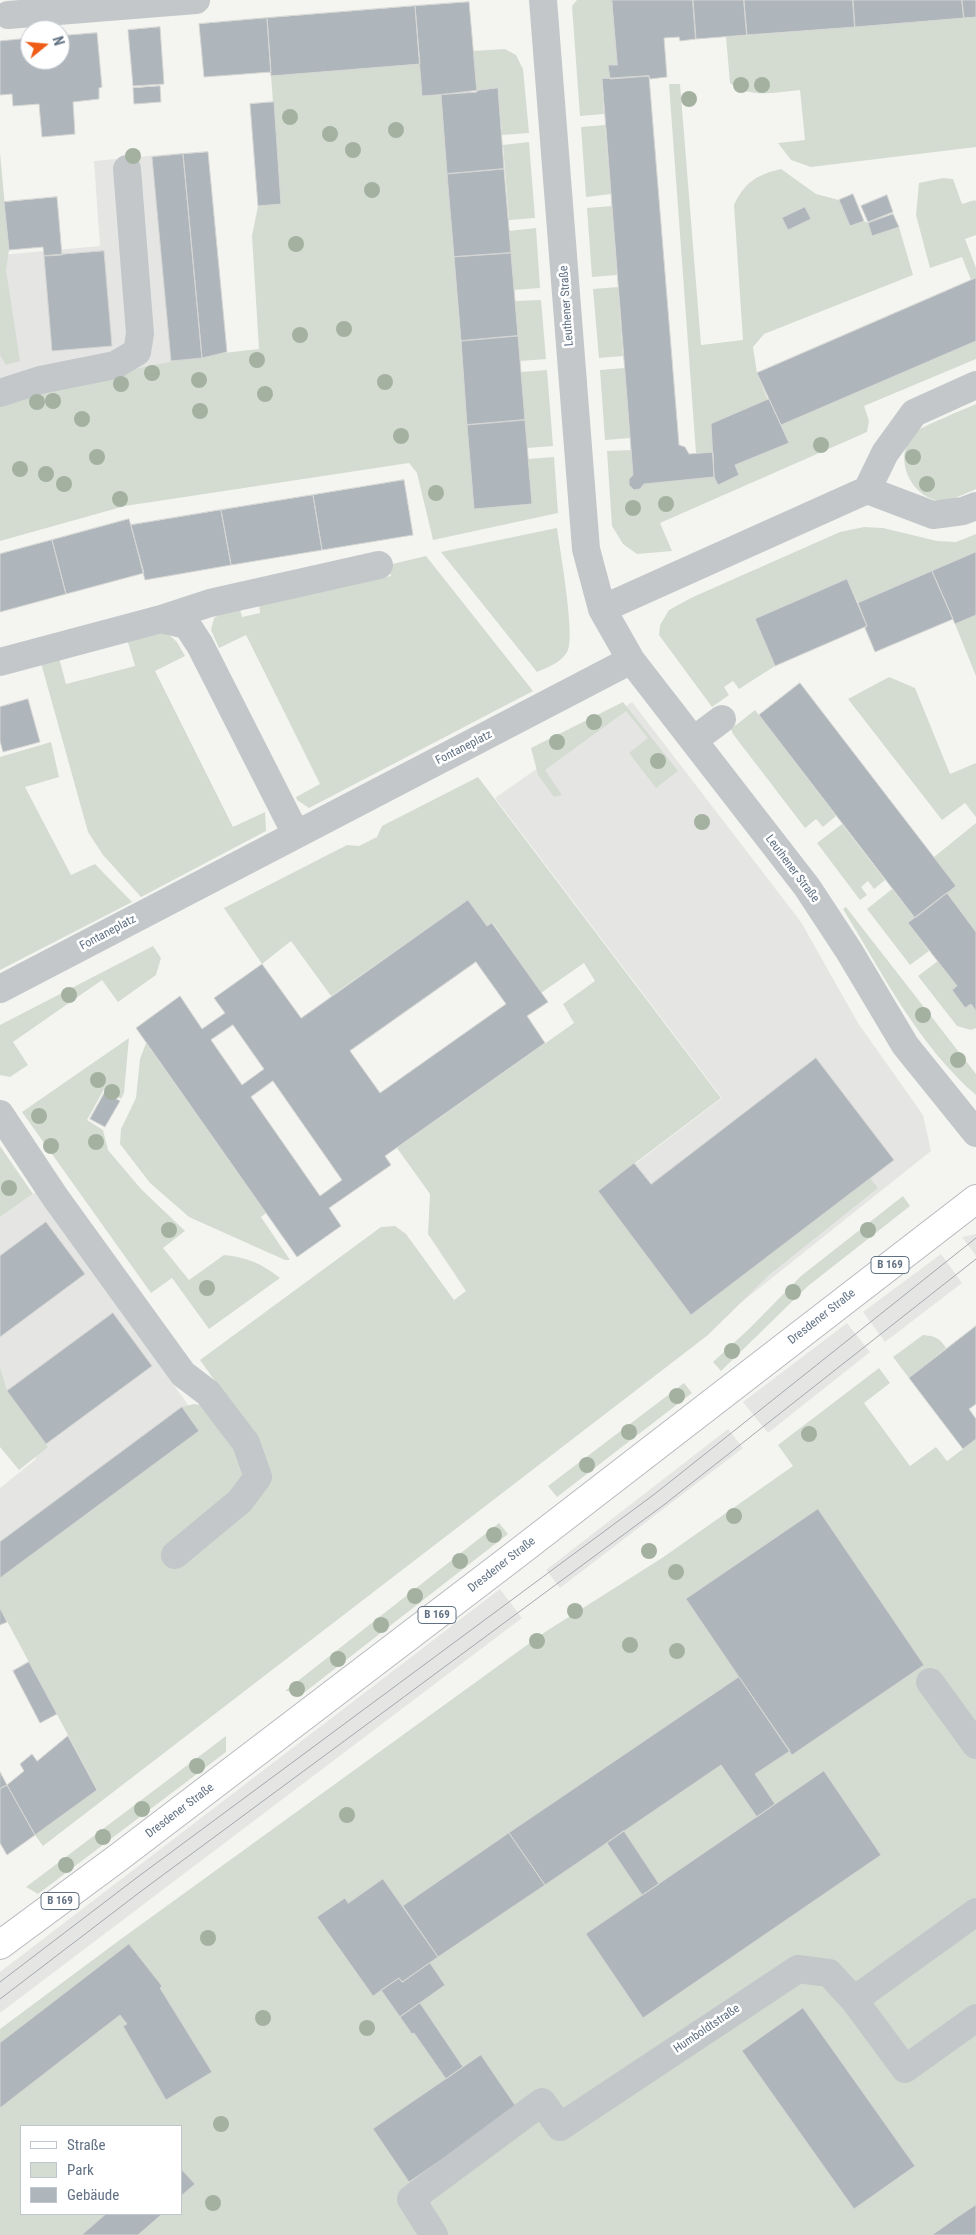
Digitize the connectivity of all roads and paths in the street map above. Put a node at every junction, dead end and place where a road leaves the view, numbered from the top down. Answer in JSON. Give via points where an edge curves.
{"nodes":[{"id":1,"x":196,"y":0,"type":"edge"},
{"id":2,"x":543,"y":0,"type":"edge"},
{"id":3,"x":8,"y":15,"type":"dead end"},
{"id":4,"x":127,"y":169,"type":"dead end"},
{"id":5,"x":976,"y":385,"type":"edge"},
{"id":6,"x":0,"y":393,"type":"edge"},
{"id":7,"x":867,"y":490,"type":"junction"},
{"id":8,"x":976,"y":506,"type":"edge"},
{"id":9,"x":379,"y":565,"type":"dead end"},
{"id":10,"x":602,"y":609,"type":"junction"},
{"id":11,"x":161,"y":619,"type":"junction"},
{"id":12,"x":631,"y":660,"type":"junction"},
{"id":13,"x":0,"y":662,"type":"edge"},
{"id":14,"x":722,"y":719,"type":"dead end"},
{"id":15,"x":694,"y":740,"type":"junction"},
{"id":16,"x":296,"y":834,"type":"junction"},
{"id":17,"x":0,"y":989,"type":"edge"},
{"id":18,"x":0,"y":1114,"type":"edge"},
{"id":19,"x":976,"y":1133,"type":"edge"},
{"id":20,"x":976,"y":1198,"type":"edge"},
{"id":21,"x":175,"y":1555,"type":"dead end"},
{"id":22,"x":930,"y":1682,"type":"dead end"},
{"id":23,"x":976,"y":1746,"type":"edge"},
{"id":24,"x":976,"y":1912,"type":"edge"},
{"id":25,"x":0,"y":1945,"type":"edge"},
{"id":26,"x":854,"y":2000,"type":"junction"},
{"id":27,"x":976,"y":2018,"type":"edge"},
{"id":28,"x":434,"y":2235,"type":"edge"}],
"edges":[{"from":1,"to":3,"type":"street"},
{"from":2,"to":10,"type":"street","name":"Leuthener Straße","via":[[586,549]]},
{"from":4,"to":6,"type":"street","via":[[140,334],[137,352],[115,365],[40,380]]},
{"from":5,"to":7,"type":"street","via":[[914,413],[885,453]]},
{"from":7,"to":8,"type":"street","via":[[933,515]]},
{"from":7,"to":10,"type":"street"},
{"from":9,"to":11,"type":"street","via":[[210,603]]},
{"from":10,"to":12,"type":"street","name":"Leuthener Straße"},
{"from":11,"to":13,"type":"street"},
{"from":11,"to":16,"type":"street","via":[[187,626],[200,645]]},
{"from":12,"to":15,"type":"street","name":"Leuthener Straße"},
{"from":12,"to":16,"type":"street","name":"Fontaneplatz"},
{"from":14,"to":15,"type":"street"},
{"from":15,"to":19,"type":"street","name":"Leuthener Straße","via":[[812,895],[850,950],[905,1045]]},
{"from":16,"to":17,"type":"street","name":"Fontaneplatz"},
{"from":18,"to":21,"type":"street","via":[[55,1197],[183,1374],[208,1393],[246,1443],[258,1477],[240,1501]]},
{"from":20,"to":25,"type":"main road","name":"Dresdener Straße","number":"B 169","via":[[516,1555]]},
{"from":22,"to":23,"type":"street"},
{"from":24,"to":26,"type":"street"},
{"from":26,"to":27,"type":"street","name":"Humboldtstraße","via":[[905,2069]]},
{"from":26,"to":28,"type":"street","name":"Humboldtstraße","via":[[829,1973],[798,1969],[560,2127],[542,2102],[410,2199]]}]}
